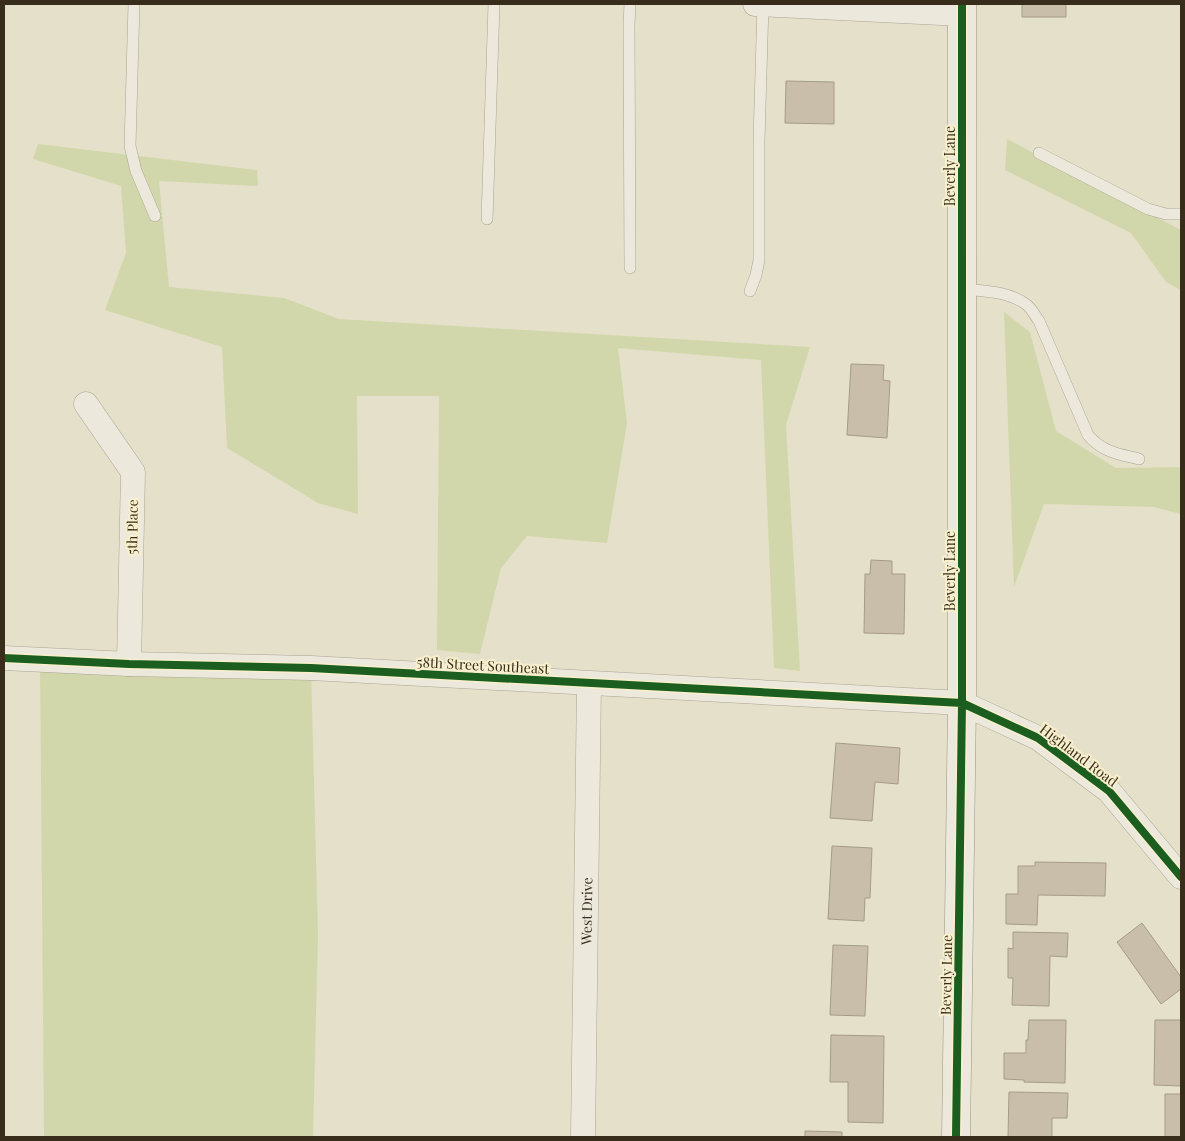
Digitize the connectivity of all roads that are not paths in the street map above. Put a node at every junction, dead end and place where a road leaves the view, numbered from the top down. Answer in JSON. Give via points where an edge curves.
{"nodes":[{"id":1,"x":134,"y":4,"type":"edge"},
{"id":2,"x":494,"y":4,"type":"edge"},
{"id":3,"x":630,"y":4,"type":"edge"},
{"id":4,"x":755,"y":4,"type":"edge"},
{"id":5,"x":763,"y":4,"type":"edge"},
{"id":6,"x":962,"y":9,"type":"edge"},
{"id":7,"x":1039,"y":154,"type":"dead end"},
{"id":8,"x":1181,"y":214,"type":"edge"},
{"id":9,"x":155,"y":216,"type":"dead end"},
{"id":10,"x":487,"y":219,"type":"dead end"},
{"id":11,"x":630,"y":268,"type":"dead end"},
{"id":12,"x":962,"y":289,"type":"junction"},
{"id":13,"x":750,"y":291,"type":"dead end"},
{"id":14,"x":86,"y":404,"type":"dead end"},
{"id":15,"x":1139,"y":459,"type":"dead end"},
{"id":16,"x":4,"y":658,"type":"edge"},
{"id":17,"x":129,"y":664,"type":"junction"},
{"id":18,"x":589,"y":684,"type":"junction"},
{"id":19,"x":962,"y":703,"type":"junction"},
{"id":20,"x":1181,"y":877,"type":"edge"},
{"id":21,"x":584,"y":1137,"type":"edge"},
{"id":22,"x":956,"y":1137,"type":"edge"}],
"edges":[{"from":1,"to":9,"type":"lane","via":[[130,146],[136,171]]},
{"from":2,"to":10,"type":"lane"},
{"from":3,"to":11,"type":"lane"},
{"from":4,"to":5,"type":"street"},
{"from":5,"to":6,"type":"street"},
{"from":5,"to":13,"type":"lane","via":[[759,260]]},
{"from":6,"to":12,"type":"street","name":"Beverly Lane"},
{"from":7,"to":8,"type":"lane","via":[[1148,209]]},
{"from":12,"to":15,"type":"lane","via":[[1014,297],[1028,306],[1038,321],[1088,435],[1106,450]]},
{"from":12,"to":19,"type":"street","name":"Beverly Lane"},
{"from":14,"to":17,"type":"street","name":"5th Place","via":[[134,472]]},
{"from":16,"to":17,"type":"street","name":"58th Street Southeast"},
{"from":17,"to":18,"type":"street","name":"58th Street Southeast","via":[[312,668]]},
{"from":18,"to":19,"type":"street","name":"58th Street Southeast"},
{"from":18,"to":21,"type":"street","name":"West Drive"},
{"from":19,"to":20,"type":"street","name":"Highland Road","via":[[1038,738],[1109,791]]},
{"from":19,"to":22,"type":"street","name":"Beverly Lane"}]}
